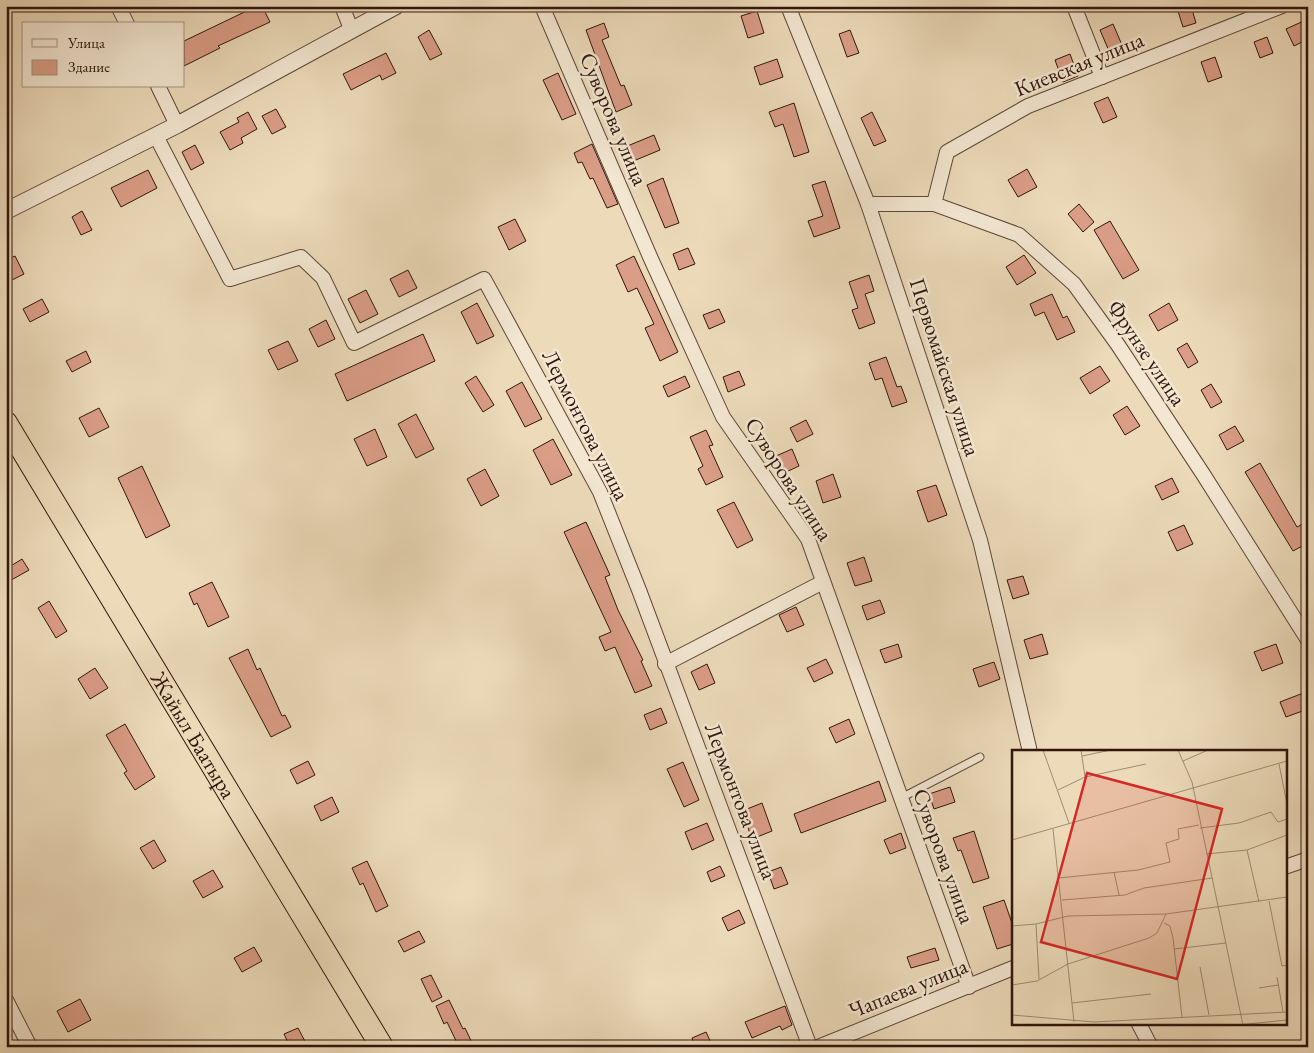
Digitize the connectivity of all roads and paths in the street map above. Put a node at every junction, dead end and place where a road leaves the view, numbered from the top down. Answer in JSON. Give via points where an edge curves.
{"nodes":[{"id":1,"x":118,"y":6,"type":"edge"},
{"id":2,"x":342,"y":6,"type":"edge"},
{"id":3,"x":396,"y":6,"type":"edge"},
{"id":4,"x":542,"y":6,"type":"edge"},
{"id":5,"x":788,"y":6,"type":"edge"},
{"id":6,"x":1074,"y":6,"type":"edge"},
{"id":7,"x":1282,"y":6,"type":"edge"},
{"id":8,"x":126,"y":22,"type":"edge"},
{"id":9,"x":351,"y":29,"type":"junction"},
{"id":10,"x":1102,"y":76,"type":"junction"},
{"id":11,"x":159,"y":88,"type":"edge"},
{"id":12,"x":177,"y":125,"type":"junction"},
{"id":13,"x":156,"y":136,"type":"junction"},
{"id":14,"x":868,"y":204,"type":"junction"},
{"id":15,"x":934,"y":204,"type":"junction"},
{"id":16,"x":6,"y":211,"type":"edge"},
{"id":17,"x":6,"y":423,"type":"edge"},
{"id":18,"x":823,"y":582,"type":"junction"},
{"id":19,"x":1308,"y":640,"type":"edge"},
{"id":20,"x":665,"y":664,"type":"junction"},
{"id":21,"x":1030,"y":750,"type":"edge"},
{"id":22,"x":980,"y":757,"type":"dead end"},
{"id":23,"x":901,"y":798,"type":"junction"},
{"id":24,"x":1308,"y":859,"type":"edge"},
{"id":25,"x":1286,"y":867,"type":"edge"},
{"id":26,"x":1012,"y":968,"type":"edge"},
{"id":27,"x":970,"y":987,"type":"junction"},
{"id":28,"x":6,"y":1000,"type":"edge"},
{"id":29,"x":1140,"y":1026,"type":"edge"},
{"id":30,"x":30,"y":1047,"type":"edge"},
{"id":31,"x":382,"y":1047,"type":"edge"},
{"id":32,"x":810,"y":1047,"type":"edge"},
{"id":33,"x":818,"y":1047,"type":"edge"},
{"id":34,"x":1151,"y":1047,"type":"edge"}],
"edges":[{"from":1,"to":8,"type":"street"},
{"from":2,"to":9,"type":"street"},
{"from":3,"to":9,"type":"street"},
{"from":4,"to":18,"type":"street","name":"Суворова улица","via":[[723,417],[808,539]]},
{"from":5,"to":14,"type":"street","name":"Первомайская улица"},
{"from":6,"to":10,"type":"street"},
{"from":7,"to":10,"type":"street","name":"Киевская улица"},
{"from":9,"to":12,"type":"street"},
{"from":10,"to":15,"type":"street","name":"Киевская улица","via":[[1028,106],[947,152]]},
{"from":11,"to":12,"type":"street"},
{"from":12,"to":13,"type":"street"},
{"from":13,"to":16,"type":"street"},
{"from":13,"to":20,"type":"street","name":"Лермонтова улица","via":[[230,279],[301,257],[323,278],[354,342],[484,279],[600,492]]},
{"from":14,"to":15,"type":"street","name":"Фрунзе улица"},
{"from":14,"to":21,"type":"street","name":"Первомайская улица","via":[[980,540]]},
{"from":15,"to":19,"type":"street","name":"Фрунзе улица","via":[[1019,235],[1074,284],[1203,474]]},
{"from":17,"to":31,"type":"highway","name":"Жайыл Баатыра"},
{"from":18,"to":20,"type":"street"},
{"from":18,"to":23,"type":"street","name":"Суворова улица"},
{"from":20,"to":32,"type":"street","name":"Лермонтова улица"},
{"from":22,"to":23,"type":"lane"},
{"from":23,"to":27,"type":"street","name":"Суворова улица"},
{"from":24,"to":25,"type":"street"},
{"from":26,"to":27,"type":"street","name":"Чапаева улица"},
{"from":27,"to":33,"type":"street","name":"Чапаева улица"},
{"from":28,"to":30,"type":"street"},
{"from":29,"to":34,"type":"street"}]}
